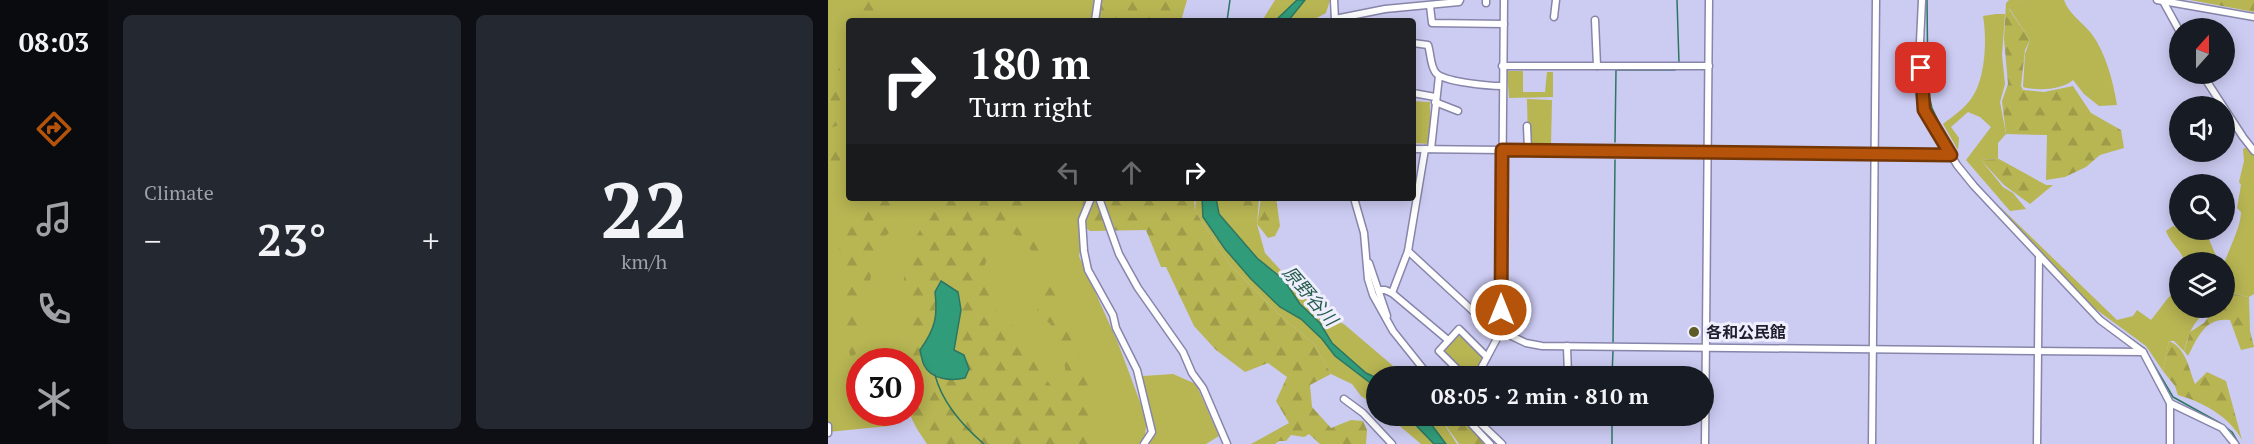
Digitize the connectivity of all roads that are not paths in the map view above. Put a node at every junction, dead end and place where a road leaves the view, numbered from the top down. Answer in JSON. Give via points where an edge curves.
{"nodes":[{"id":1,"x":1098,"y":0,"type":"edge"},
{"id":2,"x":1334,"y":0,"type":"edge"},
{"id":3,"x":1460,"y":0,"type":"edge"},
{"id":4,"x":1504,"y":0,"type":"edge"},
{"id":5,"x":1556,"y":0,"type":"edge"},
{"id":6,"x":1709,"y":0,"type":"edge"},
{"id":7,"x":1876,"y":0,"type":"edge"},
{"id":8,"x":1922,"y":0,"type":"edge"},
{"id":9,"x":2161,"y":0,"type":"edge"},
{"id":10,"x":1430,"y":6,"type":"junction"},
{"id":11,"x":2254,"y":16,"type":"edge"},
{"id":12,"x":1554,"y":17,"type":"dead end"},
{"id":13,"x":1095,"y":18,"type":"edge"},
{"id":14,"x":1335,"y":18,"type":"edge"},
{"id":15,"x":1344,"y":18,"type":"edge"},
{"id":16,"x":2172,"y":18,"type":"edge"},
{"id":17,"x":1596,"y":20,"type":"dead end"},
{"id":18,"x":1504,"y":24,"type":"junction"},
{"id":19,"x":1416,"y":43,"type":"edge"},
{"id":20,"x":1502,"y":66,"type":"junction"},
{"id":21,"x":1598,"y":66,"type":"junction"},
{"id":22,"x":1709,"y":66,"type":"junction"},
{"id":23,"x":1439,"y":76,"type":"junction"},
{"id":24,"x":2209,"y":84,"type":"edge"},
{"id":25,"x":1502,"y":86,"type":"junction"},
{"id":26,"x":1416,"y":94,"type":"edge"},
{"id":27,"x":1435,"y":100,"type":"junction"},
{"id":28,"x":1458,"y":111,"type":"dead end"},
{"id":29,"x":1527,"y":126,"type":"dead end"},
{"id":30,"x":1416,"y":149,"type":"edge"},
{"id":31,"x":1428,"y":149,"type":"junction"},
{"id":32,"x":2253,"y":149,"type":"edge"},
{"id":33,"x":1502,"y":150,"type":"junction"},
{"id":34,"x":1528,"y":150,"type":"junction"},
{"id":35,"x":1708,"y":153,"type":"junction"},
{"id":36,"x":1873,"y":154,"type":"junction"},
{"id":37,"x":1951,"y":155,"type":"junction"},
{"id":38,"x":1090,"y":201,"type":"edge"},
{"id":39,"x":1100,"y":201,"type":"edge"},
{"id":40,"x":1355,"y":201,"type":"edge"},
{"id":41,"x":1408,"y":251,"type":"junction"},
{"id":42,"x":1366,"y":254,"type":"junction"},
{"id":43,"x":2039,"y":256,"type":"junction"},
{"id":44,"x":1379,"y":290,"type":"junction"},
{"id":45,"x":1392,"y":293,"type":"junction"},
{"id":46,"x":1501,"y":323,"type":"junction"},
{"id":47,"x":1390,"y":326,"type":"junction"},
{"id":48,"x":1501,"y":331,"type":"junction"},
{"id":49,"x":1448,"y":340,"type":"junction"},
{"id":50,"x":1567,"y":346,"type":"junction"},
{"id":51,"x":1706,"y":348,"type":"junction"},
{"id":52,"x":1873,"y":349,"type":"junction"},
{"id":53,"x":2038,"y":350,"type":"junction"},
{"id":54,"x":2142,"y":352,"type":"junction"},
{"id":55,"x":1487,"y":357,"type":"junction"},
{"id":56,"x":1420,"y":366,"type":"edge"},
{"id":57,"x":1454,"y":366,"type":"edge"},
{"id":58,"x":1482,"y":366,"type":"edge"},
{"id":59,"x":1568,"y":366,"type":"edge"},
{"id":60,"x":1344,"y":399,"type":"dead end"},
{"id":61,"x":2169,"y":403,"type":"junction"},
{"id":62,"x":828,"y":426,"type":"edge"},
{"id":63,"x":1473,"y":426,"type":"edge"},
{"id":64,"x":1482,"y":426,"type":"edge"},
{"id":65,"x":1484,"y":426,"type":"edge"},
{"id":66,"x":828,"y":433,"type":"edge"},
{"id":67,"x":1144,"y":444,"type":"edge"},
{"id":68,"x":1227,"y":444,"type":"edge"},
{"id":69,"x":1392,"y":444,"type":"edge"},
{"id":70,"x":1490,"y":444,"type":"edge"},
{"id":71,"x":1497,"y":444,"type":"edge"},
{"id":72,"x":1502,"y":444,"type":"edge"},
{"id":73,"x":1705,"y":444,"type":"edge"},
{"id":74,"x":1872,"y":444,"type":"edge"},
{"id":75,"x":2037,"y":444,"type":"edge"},
{"id":76,"x":2170,"y":444,"type":"edge"},
{"id":77,"x":2235,"y":444,"type":"edge"}],
"edges":[{"from":1,"to":13,"type":"street"},
{"from":2,"to":14,"type":"street"},
{"from":3,"to":10,"type":"street"},
{"from":4,"to":18,"type":"street"},
{"from":5,"to":12,"type":"street"},
{"from":6,"to":22,"type":"street"},
{"from":7,"to":36,"type":"street"},
{"from":8,"to":37,"type":"street","via":[[1924,110]]},
{"from":9,"to":11,"type":"street"},
{"from":9,"to":16,"type":"street"},
{"from":10,"to":15,"type":"street","via":[[1385,9]]},
{"from":10,"to":18,"type":"street","via":[[1432,23]]},
{"from":17,"to":21,"type":"street"},
{"from":18,"to":20,"type":"street"},
{"from":19,"to":23,"type":"street","via":[[1428,45],[1433,71]]},
{"from":20,"to":21,"type":"street"},
{"from":20,"to":25,"type":"street"},
{"from":21,"to":22,"type":"street"},
{"from":22,"to":35,"type":"street"},
{"from":23,"to":25,"type":"street"},
{"from":23,"to":27,"type":"street"},
{"from":24,"to":32,"type":"street"},
{"from":25,"to":33,"type":"street"},
{"from":26,"to":27,"type":"street"},
{"from":27,"to":28,"type":"street"},
{"from":27,"to":31,"type":"street"},
{"from":29,"to":34,"type":"street"},
{"from":30,"to":31,"type":"street"},
{"from":31,"to":33,"type":"street"},
{"from":31,"to":41,"type":"street"},
{"from":33,"to":34,"type":"street"},
{"from":33,"to":46,"type":"street"},
{"from":34,"to":35,"type":"street"},
{"from":35,"to":36,"type":"street"},
{"from":35,"to":51,"type":"street"},
{"from":36,"to":37,"type":"street"},
{"from":36,"to":52,"type":"street"},
{"from":37,"to":43,"type":"street","via":[[1974,186]]},
{"from":38,"to":67,"type":"street","via":[[1083,220],[1088,270],[1137,370],[1152,432]]},
{"from":39,"to":68,"type":"street","via":[[1119,254],[1183,352]]},
{"from":40,"to":42,"type":"street"},
{"from":41,"to":45,"type":"street"},
{"from":41,"to":46,"type":"street","via":[[1474,312]]},
{"from":42,"to":44,"type":"street"},
{"from":42,"to":47,"type":"street","via":[[1373,295]]},
{"from":43,"to":53,"type":"street"},
{"from":43,"to":54,"type":"street","via":[[2100,320]]},
{"from":44,"to":45,"type":"street"},
{"from":44,"to":47,"type":"street"},
{"from":45,"to":49,"type":"street"},
{"from":46,"to":48,"type":"street"},
{"from":47,"to":56,"type":"street"},
{"from":48,"to":50,"type":"street","via":[[1533,346]]},
{"from":48,"to":55,"type":"street"},
{"from":49,"to":55,"type":"street","via":[[1459,329]]},
{"from":49,"to":57,"type":"street","via":[[1439,351]]},
{"from":50,"to":51,"type":"street"},
{"from":50,"to":59,"type":"street"},
{"from":51,"to":52,"type":"street"},
{"from":51,"to":73,"type":"street"},
{"from":52,"to":53,"type":"street"},
{"from":52,"to":74,"type":"street"},
{"from":53,"to":54,"type":"street"},
{"from":53,"to":75,"type":"street"},
{"from":54,"to":61,"type":"street"},
{"from":55,"to":58,"type":"street"},
{"from":60,"to":69,"type":"street"},
{"from":61,"to":76,"type":"street"},
{"from":61,"to":77,"type":"street","via":[[2222,428]]},
{"from":62,"to":66,"type":"street"},
{"from":63,"to":70,"type":"street"},
{"from":64,"to":71,"type":"street"},
{"from":65,"to":72,"type":"street"}]}
